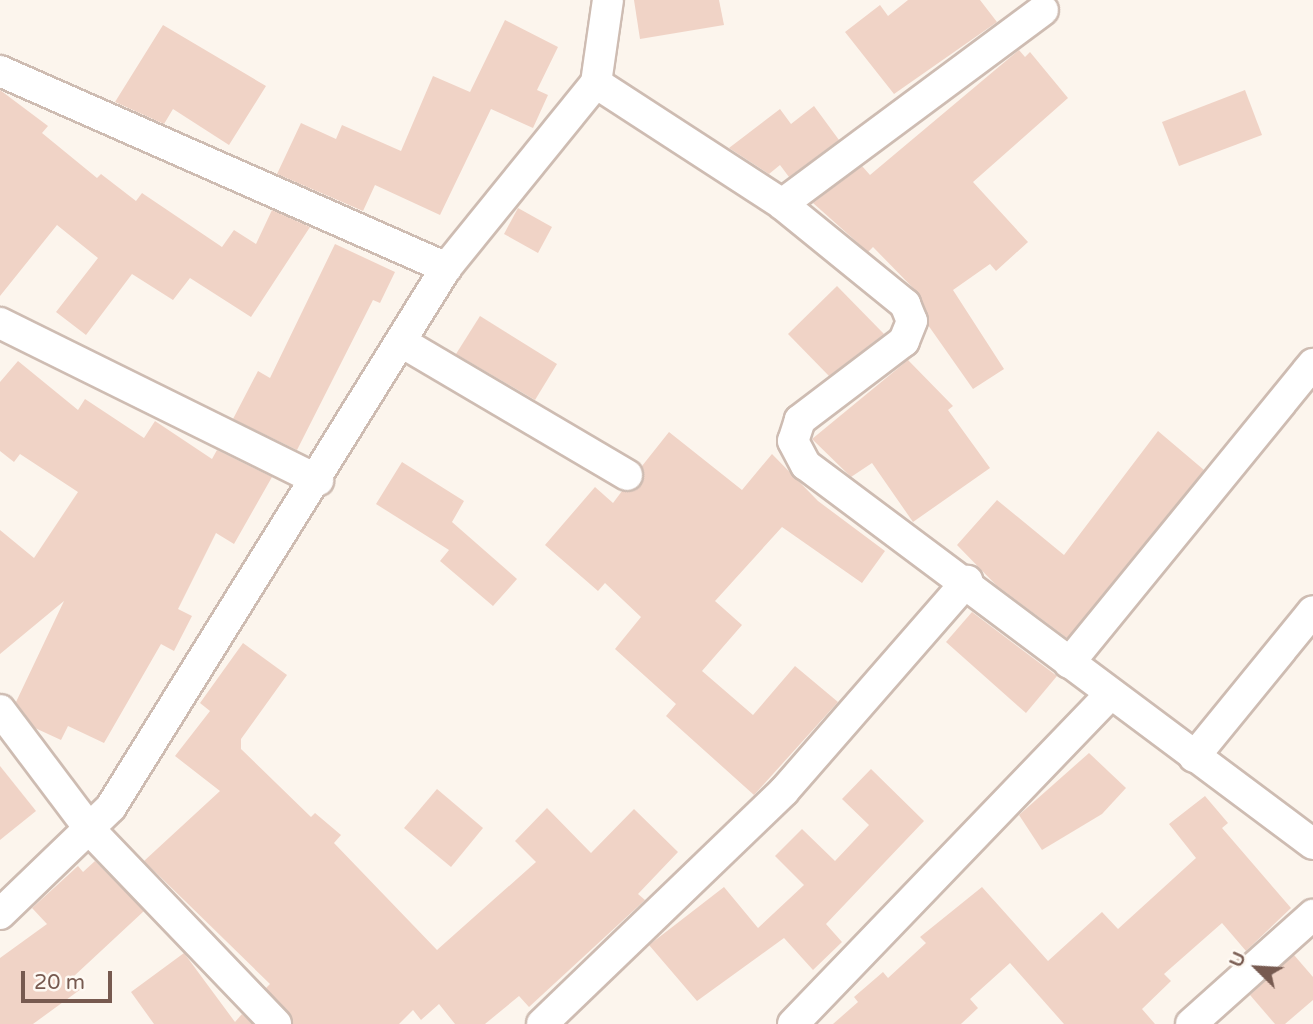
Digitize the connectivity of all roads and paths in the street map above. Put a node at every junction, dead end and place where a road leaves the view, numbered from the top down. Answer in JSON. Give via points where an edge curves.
{"nodes":[{"id":1,"x":608,"y":0,"type":"edge"},
{"id":2,"x":1042,"y":10,"type":"dead end"},
{"id":3,"x":0,"y":71,"type":"edge"},
{"id":4,"x":596,"y":83,"type":"junction"},
{"id":5,"x":782,"y":204,"type":"junction"},
{"id":6,"x":446,"y":268,"type":"junction"},
{"id":7,"x":0,"y":323,"type":"edge"},
{"id":8,"x":403,"y":344,"type":"junction"},
{"id":9,"x":1313,"y":364,"type":"edge"},
{"id":10,"x":627,"y":475,"type":"dead end"},
{"id":11,"x":318,"y":480,"type":"junction"},
{"id":12,"x":967,"y":580,"type":"junction"},
{"id":13,"x":1313,"y":611,"type":"edge"},
{"id":14,"x":1069,"y":663,"type":"junction"},
{"id":15,"x":1110,"y":695,"type":"junction"},
{"id":16,"x":0,"y":710,"type":"edge"},
{"id":17,"x":1194,"y":757,"type":"junction"},
{"id":18,"x":92,"y":832,"type":"junction"},
{"id":19,"x":1313,"y":844,"type":"edge"},
{"id":20,"x":0,"y":914,"type":"edge"},
{"id":21,"x":1313,"y":915,"type":"edge"},
{"id":22,"x":276,"y":1024,"type":"edge"},
{"id":23,"x":542,"y":1024,"type":"edge"},
{"id":24,"x":793,"y":1024,"type":"edge"},
{"id":25,"x":1191,"y":1024,"type":"edge"}],
"edges":[{"from":1,"to":4,"type":"street"},
{"from":2,"to":5,"type":"street"},
{"from":3,"to":6,"type":"street"},
{"from":4,"to":5,"type":"street"},
{"from":4,"to":6,"type":"street"},
{"from":5,"to":12,"type":"street","via":[[905,304],[912,321],[904,341],[812,405],[793,441],[806,465]]},
{"from":6,"to":8,"type":"street"},
{"from":7,"to":11,"type":"street"},
{"from":8,"to":10,"type":"street"},
{"from":8,"to":11,"type":"street"},
{"from":9,"to":14,"type":"street"},
{"from":11,"to":18,"type":"street","via":[[199,674]]},
{"from":12,"to":14,"type":"street"},
{"from":12,"to":23,"type":"street","via":[[784,791]]},
{"from":13,"to":17,"type":"street"},
{"from":14,"to":15,"type":"street"},
{"from":15,"to":17,"type":"street"},
{"from":15,"to":24,"type":"street"},
{"from":16,"to":18,"type":"street"},
{"from":17,"to":19,"type":"street"},
{"from":18,"to":20,"type":"street"},
{"from":18,"to":22,"type":"street"},
{"from":21,"to":25,"type":"street"}]}
